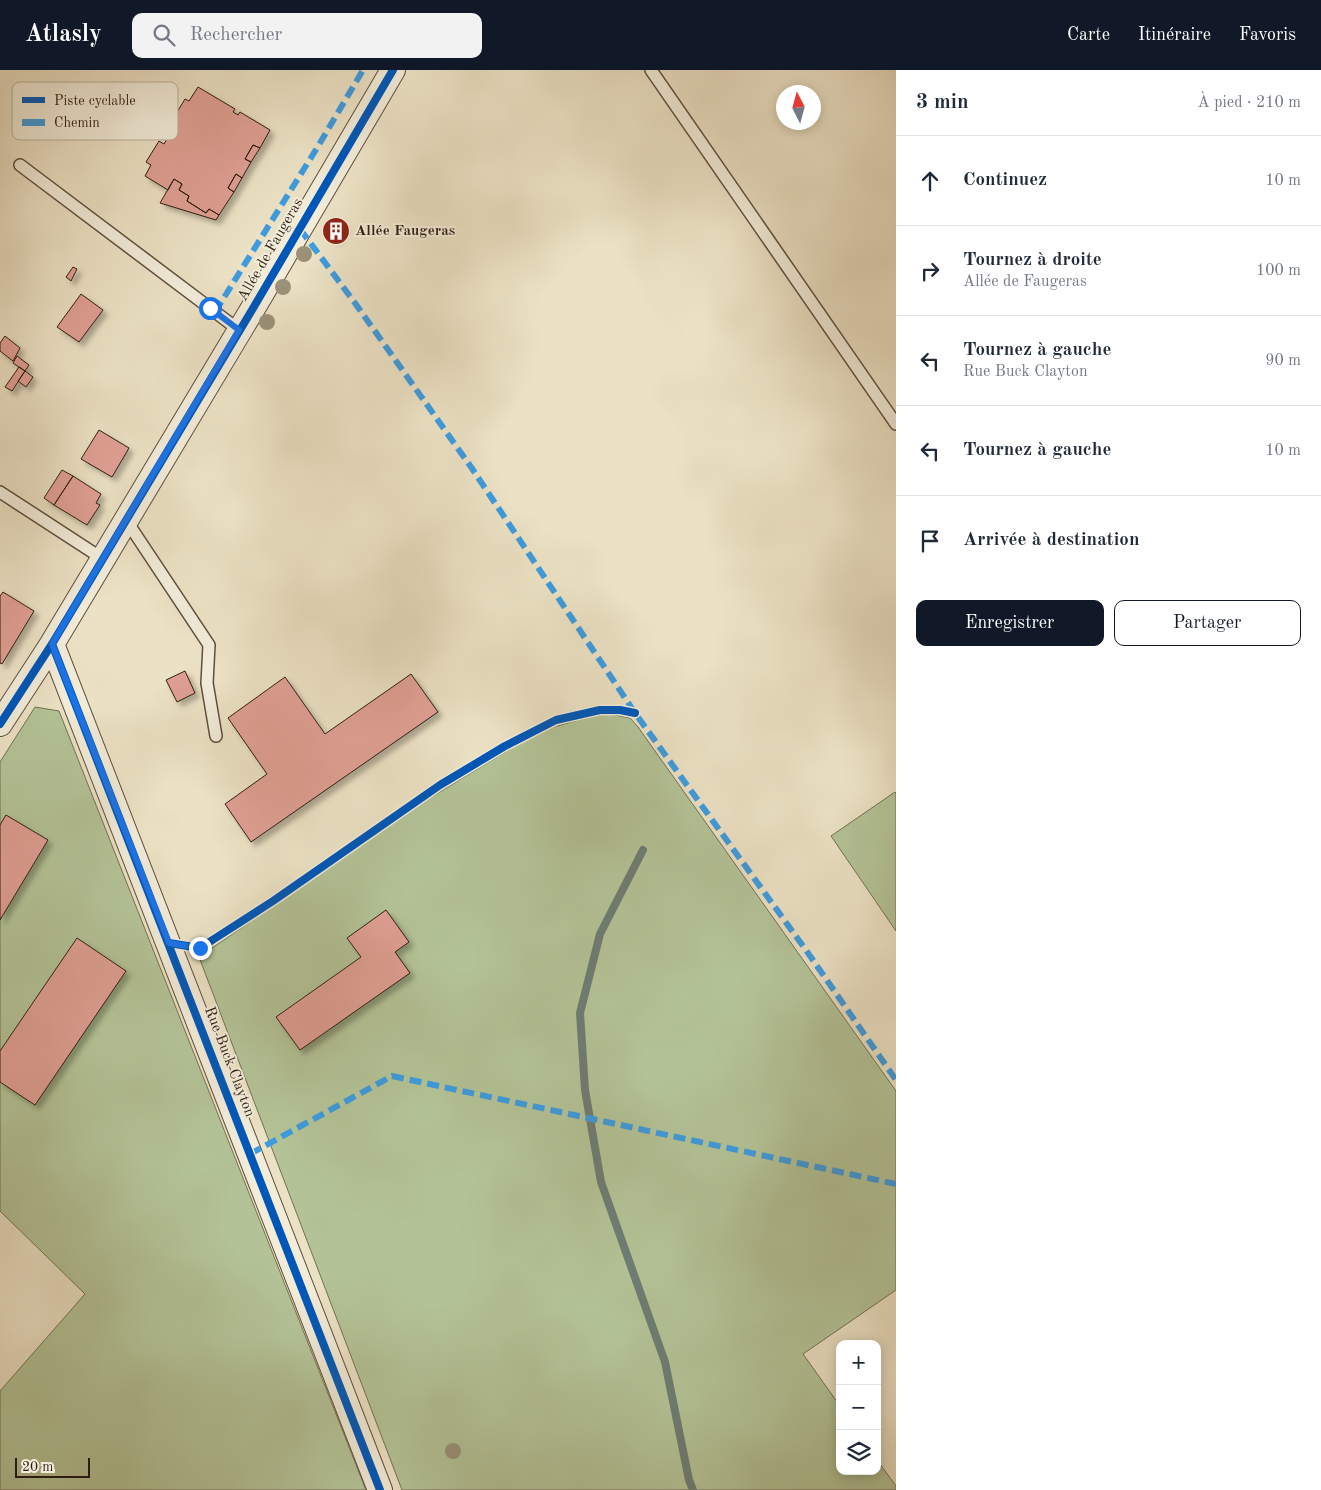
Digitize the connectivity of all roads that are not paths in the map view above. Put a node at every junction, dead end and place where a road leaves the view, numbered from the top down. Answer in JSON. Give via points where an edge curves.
{"nodes":[{"id":1,"x":393,"y":70,"type":"edge"},
{"id":2,"x":651,"y":70,"type":"edge"},
{"id":3,"x":20,"y":165,"type":"dead end"},
{"id":4,"x":239,"y":330,"type":"junction"},
{"id":5,"x":896,"y":424,"type":"edge"},
{"id":6,"x":0,"y":492,"type":"edge"},
{"id":7,"x":126,"y":520,"type":"junction"},
{"id":8,"x":103,"y":559,"type":"junction"},
{"id":9,"x":52,"y":644,"type":"junction"},
{"id":10,"x":0,"y":724,"type":"edge"},
{"id":11,"x":216,"y":736,"type":"dead end"},
{"id":12,"x":380,"y":1490,"type":"edge"}],
"edges":[{"from":1,"to":4,"type":"street","name":"Allée de Faugeras"},
{"from":2,"to":5,"type":"lane"},
{"from":3,"to":4,"type":"lane"},
{"from":4,"to":7,"type":"street","name":"Allée de Faugeras"},
{"from":6,"to":8,"type":"lane"},
{"from":7,"to":8,"type":"street","name":"Allée de Faugeras"},
{"from":7,"to":11,"type":"lane","via":[[209,645],[207,683]]},
{"from":8,"to":9,"type":"street","name":"Allée de Faugeras"},
{"from":9,"to":10,"type":"street","name":"Allée de Faugeras"},
{"from":9,"to":12,"type":"street","name":"Rue Buck Clayton"}]}
